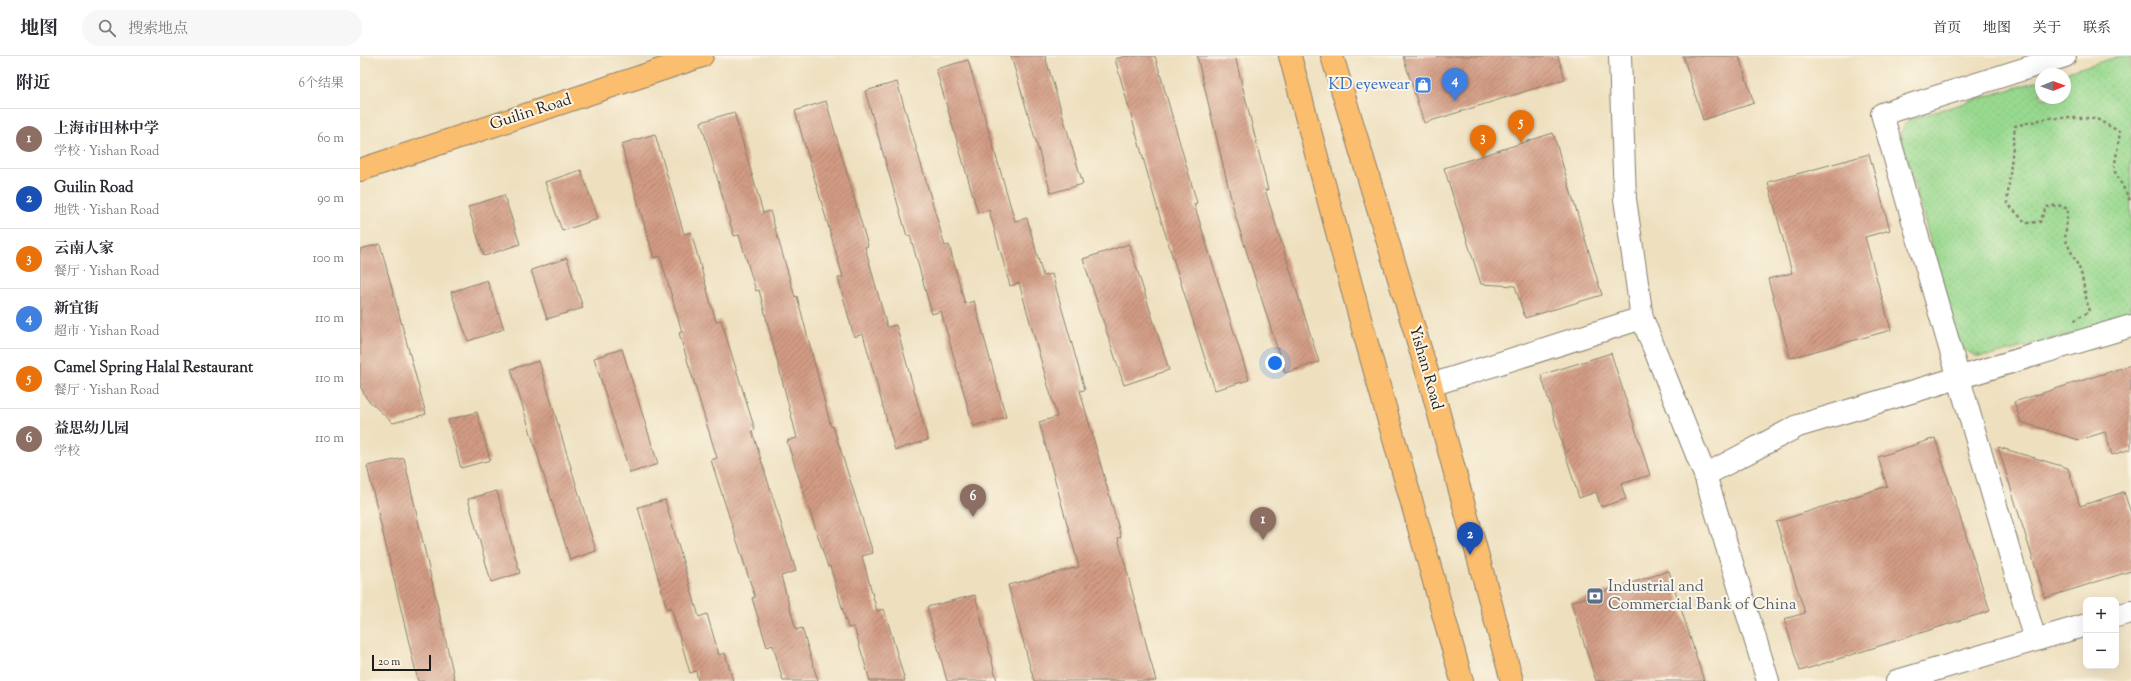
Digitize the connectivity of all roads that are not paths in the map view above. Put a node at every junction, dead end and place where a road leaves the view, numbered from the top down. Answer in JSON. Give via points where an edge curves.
{"nodes":[{"id":1,"x":702,"y":56,"type":"edge"},
{"id":2,"x":1290,"y":56,"type":"edge"},
{"id":3,"x":1332,"y":56,"type":"edge"},
{"id":4,"x":1620,"y":56,"type":"edge"},
{"id":5,"x":2066,"y":56,"type":"edge"},
{"id":6,"x":360,"y":170,"type":"edge"},
{"id":7,"x":1642,"y":318,"type":"junction"},
{"id":8,"x":2131,"y":326,"type":"edge"},
{"id":9,"x":1958,"y":377,"type":"junction"},
{"id":10,"x":1431,"y":385,"type":"junction"},
{"id":11,"x":1705,"y":475,"type":"junction"},
{"id":12,"x":2131,"y":612,"type":"edge"},
{"id":13,"x":2119,"y":615,"type":"edge"},
{"id":14,"x":2083,"y":626,"type":"edge"},
{"id":15,"x":2035,"y":640,"type":"junction"},
{"id":16,"x":1462,"y":681,"type":"edge"},
{"id":17,"x":1512,"y":681,"type":"edge"},
{"id":18,"x":1768,"y":681,"type":"edge"},
{"id":19,"x":1897,"y":681,"type":"edge"}],
"edges":[{"from":1,"to":6,"type":"main road","name":"Guilin Road"},
{"from":2,"to":16,"type":"main road","via":[[1360,322]]},
{"from":3,"to":10,"type":"main road","name":"Yishan Road"},
{"from":4,"to":7,"type":"lane","via":[[1625,199]]},
{"from":5,"to":9,"type":"lane","via":[[1882,114]]},
{"from":7,"to":10,"type":"lane"},
{"from":7,"to":11,"type":"lane"},
{"from":8,"to":9,"type":"lane"},
{"from":9,"to":11,"type":"lane","via":[[1798,426]]},
{"from":9,"to":15,"type":"lane"},
{"from":10,"to":17,"type":"main road","name":"Yishan Road"},
{"from":11,"to":18,"type":"lane"},
{"from":12,"to":13,"type":"lane"},
{"from":14,"to":15,"type":"lane"},
{"from":15,"to":19,"type":"lane"}]}
